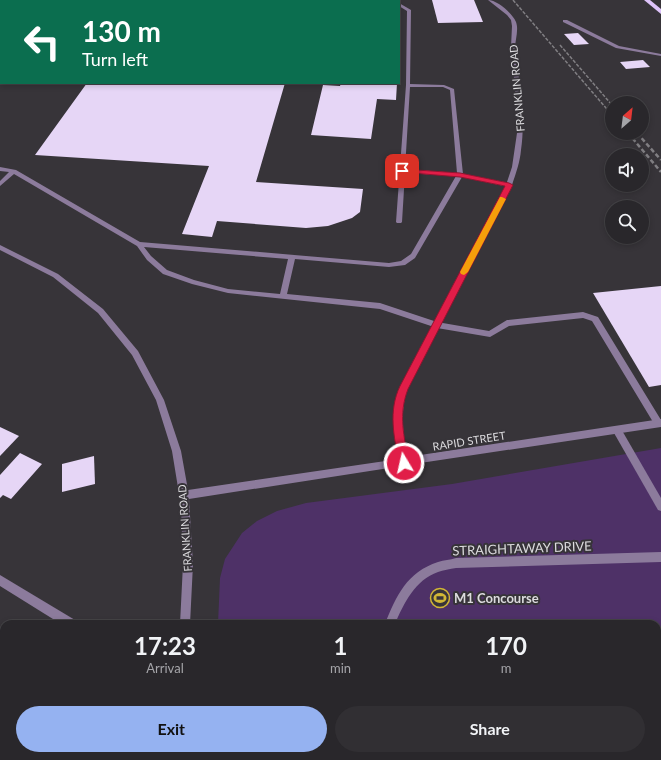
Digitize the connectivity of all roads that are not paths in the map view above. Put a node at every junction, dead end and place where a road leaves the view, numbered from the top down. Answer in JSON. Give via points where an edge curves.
{"nodes":[{"id":1,"x":490,"y":0,"type":"edge"},
{"id":2,"x":647,"y":0,"type":"edge"},
{"id":3,"x":400,"y":5,"type":"edge"},
{"id":4,"x":661,"y":12,"type":"edge"},
{"id":5,"x":565,"y":21,"type":"dead end"},
{"id":6,"x":661,"y":55,"type":"edge"},
{"id":7,"x":408,"y":85,"type":"junction"},
{"id":8,"x":0,"y":168,"type":"edge"},
{"id":9,"x":14,"y":171,"type":"junction"},
{"id":10,"x":402,"y":171,"type":"junction"},
{"id":11,"x":460,"y":175,"type":"junction"},
{"id":12,"x":0,"y":184,"type":"edge"},
{"id":13,"x":509,"y":185,"type":"junction"},
{"id":14,"x":399,"y":222,"type":"dead end"},
{"id":15,"x":139,"y":244,"type":"junction"},
{"id":16,"x":0,"y":247,"type":"edge"},
{"id":17,"x":292,"y":257,"type":"junction"},
{"id":18,"x":283,"y":296,"type":"junction"},
{"id":19,"x":437,"y":324,"type":"junction"},
{"id":20,"x":660,"y":424,"type":"edge"},
{"id":21,"x":618,"y":430,"type":"junction"},
{"id":22,"x":404,"y":463,"type":"junction"},
{"id":23,"x":185,"y":496,"type":"junction"},
{"id":24,"x":661,"y":507,"type":"edge"},
{"id":25,"x":661,"y":557,"type":"edge"},
{"id":26,"x":0,"y":580,"type":"edge"},
{"id":27,"x":65,"y":620,"type":"edge"},
{"id":28,"x":185,"y":620,"type":"edge"},
{"id":29,"x":392,"y":620,"type":"edge"}],
"edges":[{"from":1,"to":13,"type":"street","name":"FRANKLIN ROAD","via":[[513,21],[521,134],[518,160]]},
{"from":2,"to":4,"type":"main road"},
{"from":3,"to":7,"type":"street","via":[[409,10]]},
{"from":5,"to":6,"type":"street","via":[[618,48]]},
{"from":7,"to":10,"type":"street"},
{"from":7,"to":11,"type":"street","via":[[444,86],[452,90]]},
{"from":8,"to":9,"type":"street"},
{"from":9,"to":12,"type":"street"},
{"from":9,"to":15,"type":"street"},
{"from":10,"to":11,"type":"street"},
{"from":10,"to":14,"type":"street"},
{"from":11,"to":13,"type":"street"},
{"from":11,"to":17,"type":"street","via":[[413,256],[403,263],[389,265]]},
{"from":13,"to":19,"type":"street","name":"FRANKLIN ROAD"},
{"from":15,"to":17,"type":"street"},
{"from":15,"to":18,"type":"street","via":[[149,258],[165,272],[192,282],[228,291]]},
{"from":16,"to":23,"type":"street","name":"FRANKLIN ROAD","via":[[59,277],[101,310],[119,331],[152,380],[164,409],[174,440]]},
{"from":17,"to":18,"type":"street"},
{"from":18,"to":19,"type":"street","via":[[380,306]]},
{"from":19,"to":20,"type":"street","via":[[490,334],[507,323],[582,315],[595,320]]},
{"from":19,"to":22,"type":"street","name":"FRANKLIN ROAD","via":[[399,400],[397,422]]},
{"from":20,"to":21,"type":"street","name":"RAPID STREET"},
{"from":21,"to":22,"type":"street","name":"RAPID STREET"},
{"from":21,"to":24,"type":"street"},
{"from":22,"to":23,"type":"street","name":"RAPID STREET"},
{"from":23,"to":28,"type":"street","name":"FRANKLIN ROAD","via":[[189,553]]},
{"from":25,"to":29,"type":"street","name":"STRAIGHTAWAY DRIVE","via":[[456,563],[420,575],[408,587]]},
{"from":26,"to":27,"type":"street"}]}
